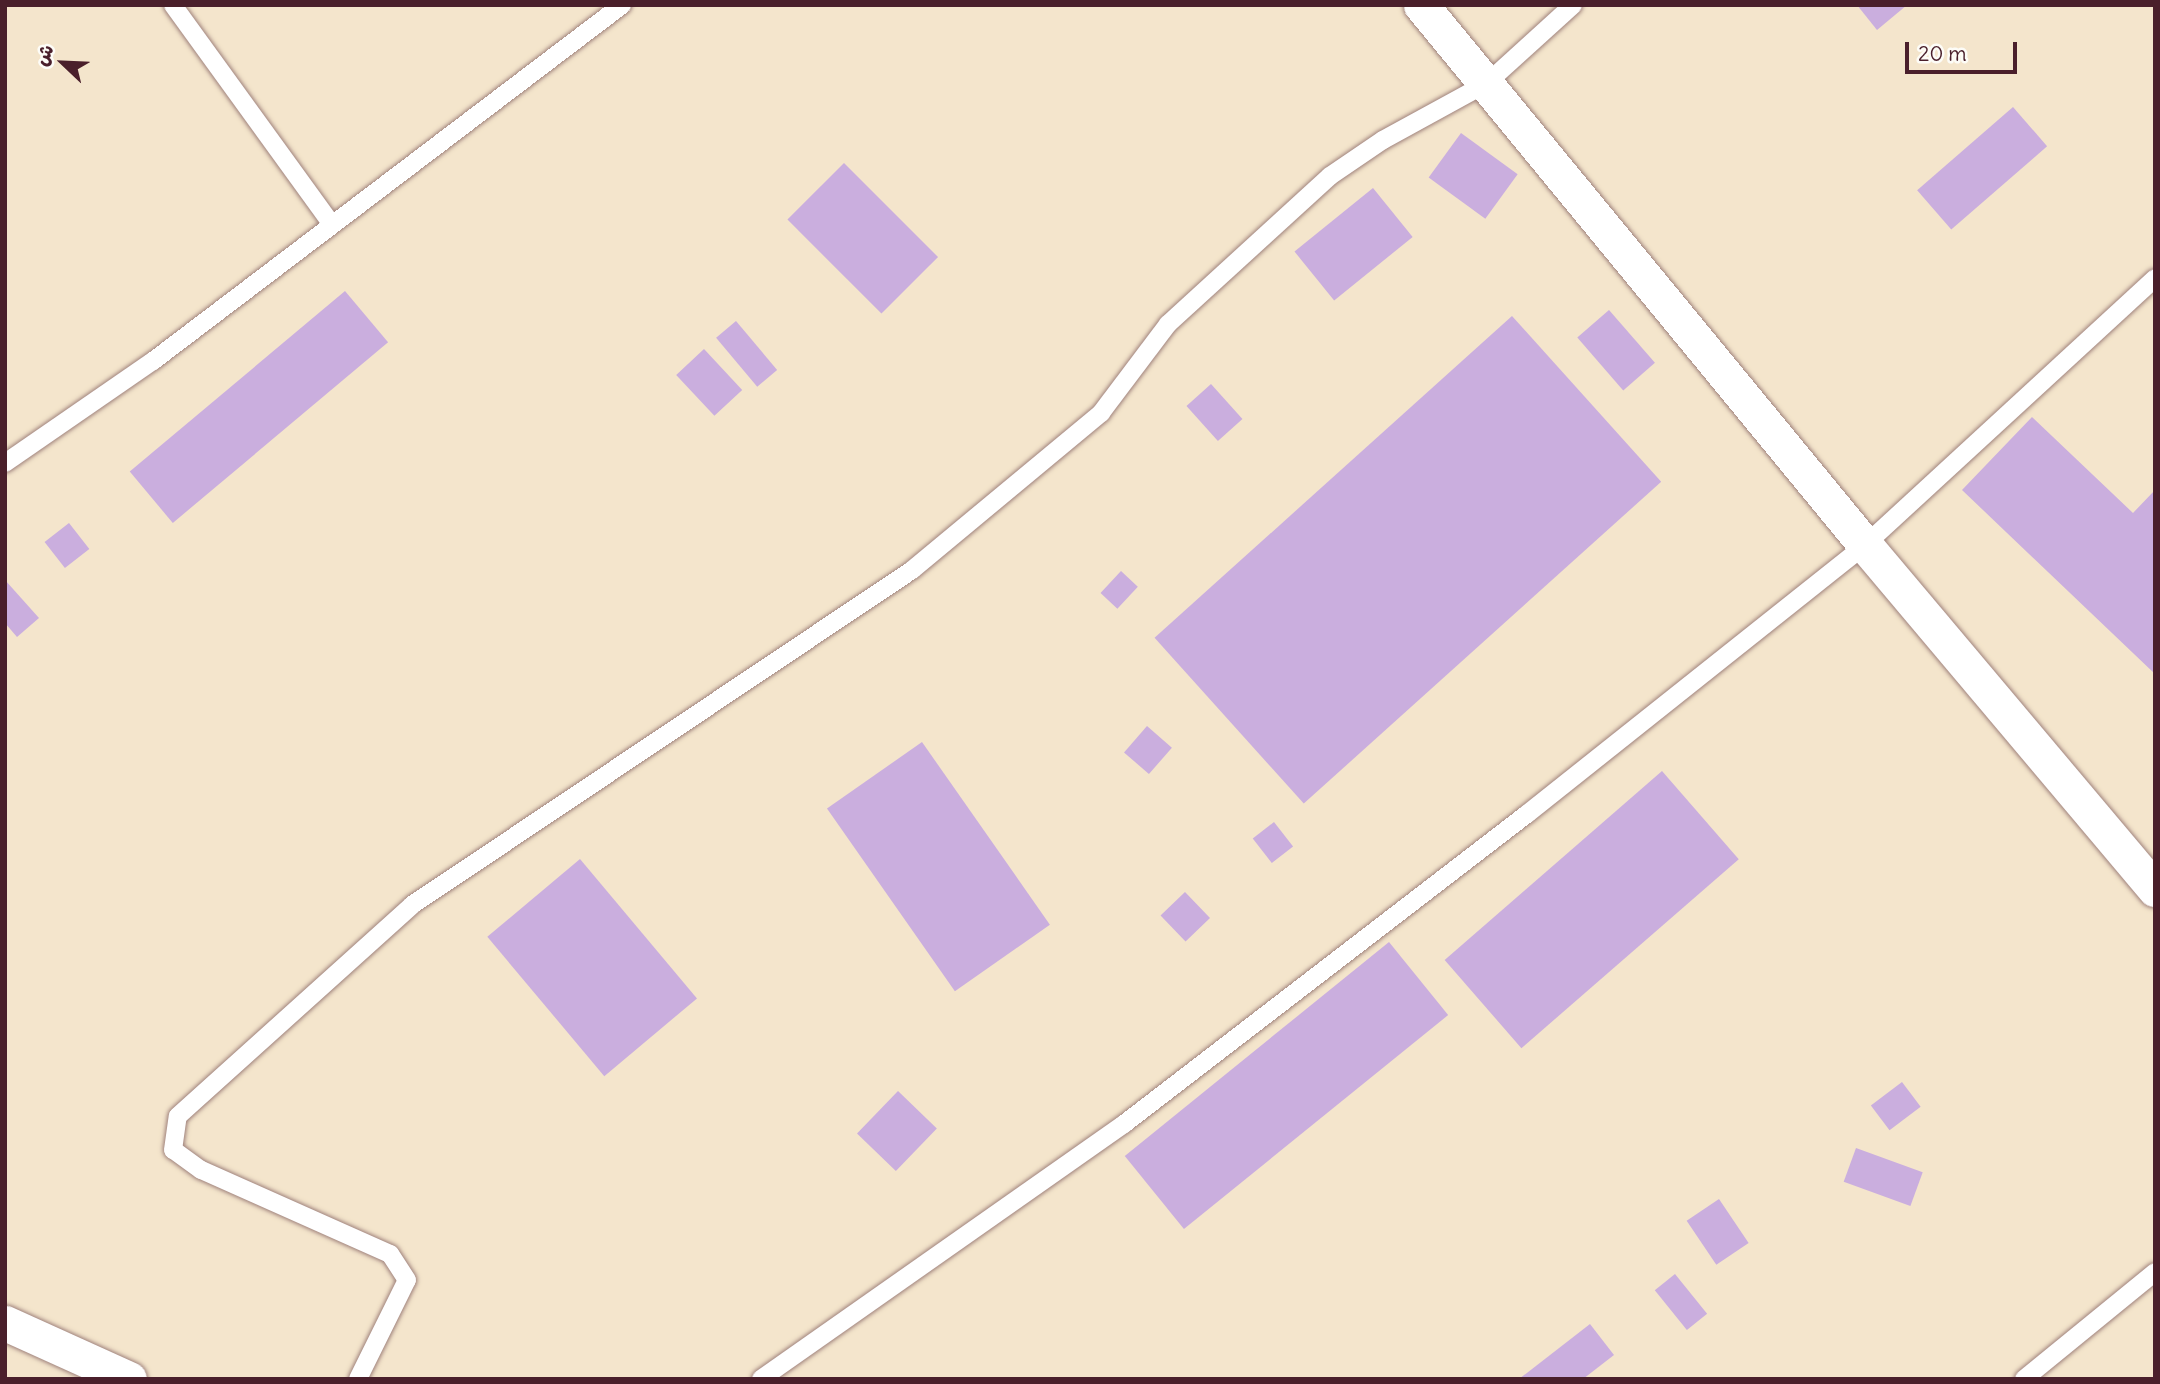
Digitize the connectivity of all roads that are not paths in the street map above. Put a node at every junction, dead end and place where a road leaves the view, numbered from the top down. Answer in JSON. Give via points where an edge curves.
{"nodes":[{"id":1,"x":173,"y":5,"type":"edge"},
{"id":2,"x":622,"y":5,"type":"edge"},
{"id":3,"x":1421,"y":5,"type":"edge"},
{"id":4,"x":1573,"y":5,"type":"edge"},
{"id":5,"x":1487,"y":83,"type":"junction"},
{"id":6,"x":332,"y":225,"type":"junction"},
{"id":7,"x":2155,"y":278,"type":"edge"},
{"id":8,"x":5,"y":463,"type":"edge"},
{"id":9,"x":1864,"y":545,"type":"junction"},
{"id":10,"x":2155,"y":889,"type":"edge"},
{"id":11,"x":2155,"y":1272,"type":"edge"},
{"id":12,"x":5,"y":1323,"type":"edge"},
{"id":13,"x":129,"y":1379,"type":"edge"},
{"id":14,"x":358,"y":1379,"type":"edge"},
{"id":15,"x":761,"y":1379,"type":"edge"},
{"id":16,"x":2024,"y":1379,"type":"edge"}],
"edges":[{"from":1,"to":6,"type":"lane"},
{"from":2,"to":6,"type":"lane"},
{"from":3,"to":5,"type":"street"},
{"from":4,"to":5,"type":"lane"},
{"from":5,"to":9,"type":"street"},
{"from":5,"to":14,"type":"lane","via":[[1383,140],[1330,176],[1168,324],[1101,413],[912,570],[412,905],[178,1116],[173,1150],[201,1170],[390,1254],[407,1280]]},
{"from":6,"to":8,"type":"lane","via":[[153,361]]},
{"from":7,"to":9,"type":"lane"},
{"from":9,"to":10,"type":"street"},
{"from":9,"to":15,"type":"lane","via":[[1527,814],[1124,1124]]},
{"from":11,"to":16,"type":"lane"},
{"from":12,"to":13,"type":"street"}]}
